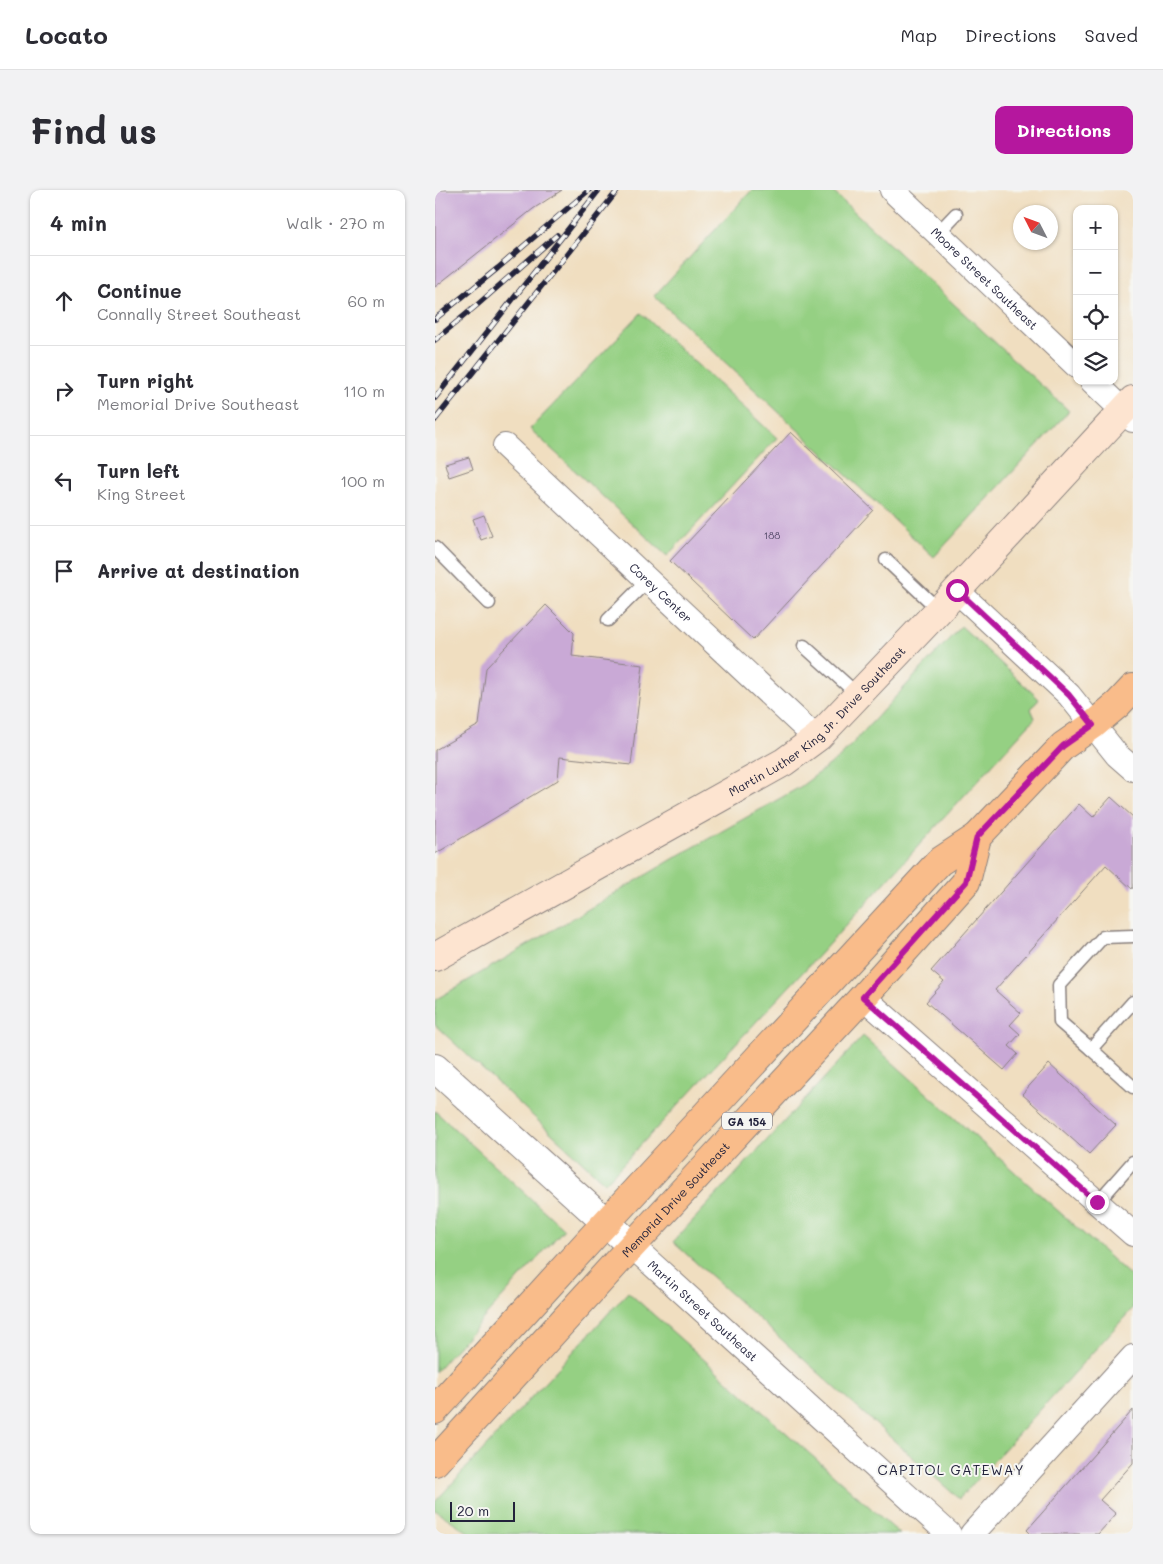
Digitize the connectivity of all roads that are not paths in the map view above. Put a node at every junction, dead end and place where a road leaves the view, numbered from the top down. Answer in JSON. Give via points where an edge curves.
{"nodes":[{"id":1,"x":892,"y":190,"type":"edge"},
{"id":2,"x":956,"y":214,"type":"dead end"},
{"id":3,"x":937,"y":234,"type":"junction"},
{"id":4,"x":1073,"y":362,"type":"edge"},
{"id":5,"x":1098,"y":385,"type":"edge"},
{"id":6,"x":1130,"y":410,"type":"edge"},
{"id":7,"x":505,"y":446,"type":"dead end"},
{"id":8,"x":435,"y":548,"type":"edge"},
{"id":9,"x":886,"y":560,"type":"dead end"},
{"id":10,"x":648,"y":580,"type":"junction"},
{"id":11,"x":948,"y":600,"type":"junction"},
{"id":12,"x":489,"y":603,"type":"dead end"},
{"id":13,"x":608,"y":620,"type":"dead end"},
{"id":14,"x":804,"y":646,"type":"dead end"},
{"id":15,"x":1133,"y":688,"type":"edge"},
{"id":16,"x":858,"y":695,"type":"junction"},
{"id":17,"x":1093,"y":725,"type":"junction"},
{"id":18,"x":816,"y":738,"type":"junction"},
{"id":19,"x":1133,"y":769,"type":"edge"},
{"id":20,"x":977,"y":837,"type":"junction"},
{"id":21,"x":1133,"y":936,"type":"edge"},
{"id":22,"x":435,"y":958,"type":"edge"},
{"id":23,"x":863,"y":997,"type":"junction"},
{"id":24,"x":1133,"y":1002,"type":"edge"},
{"id":25,"x":1091,"y":1049,"type":"junction"},
{"id":26,"x":435,"y":1068,"type":"edge"},
{"id":27,"x":1133,"y":1087,"type":"edge"},
{"id":28,"x":1133,"y":1162,"type":"edge"},
{"id":29,"x":1097,"y":1202,"type":"junction"},
{"id":30,"x":605,"y":1223,"type":"junction"},
{"id":31,"x":1133,"y":1234,"type":"edge"},
{"id":32,"x":632,"y":1246,"type":"junction"},
{"id":33,"x":1133,"y":1357,"type":"edge"},
{"id":34,"x":435,"y":1410,"type":"edge"},
{"id":35,"x":435,"y":1462,"type":"edge"},
{"id":36,"x":949,"y":1534,"type":"edge"},
{"id":37,"x":972,"y":1534,"type":"edge"}],
"edges":[{"from":1,"to":3,"type":"street","name":"Moore Street Southeast"},
{"from":2,"to":3,"type":"lane"},
{"from":3,"to":4,"type":"street","name":"Moore Street Southeast"},
{"from":5,"to":6,"type":"street"},
{"from":6,"to":11,"type":"main road","name":"Martin Luther King Jr. Drive Southeast"},
{"from":7,"to":10,"type":"street","name":"Corey Center"},
{"from":8,"to":12,"type":"lane"},
{"from":9,"to":11,"type":"lane"},
{"from":10,"to":13,"type":"lane"},
{"from":10,"to":18,"type":"street","name":"Corey Center"},
{"from":11,"to":16,"type":"main road","name":"Martin Luther King Jr. Drive Southeast"},
{"from":11,"to":17,"type":"street","via":[[1069,695]]},
{"from":14,"to":16,"type":"lane"},
{"from":15,"to":17,"type":"main road","name":"Memorial Drive Southeast","number":"GA 154"},
{"from":16,"to":18,"type":"main road","name":"Martin Luther King Jr. Drive Southeast"},
{"from":17,"to":19,"type":"street"},
{"from":17,"to":20,"type":"main road","name":"Memorial Drive Southeast","number":"GA 154","via":[[1063,746]]},
{"from":18,"to":22,"type":"main road","name":"Martin Luther King Jr. Drive Southeast","via":[[784,762]]},
{"from":20,"to":23,"type":"main road","name":"Memorial Drive Southeast","number":"GA 154","via":[[966,882]]},
{"from":20,"to":30,"type":"main road","name":"Memorial Drive Southeast","number":"GA 154","via":[[939,862]]},
{"from":21,"to":25,"type":"lane","via":[[1103,937],[1059,985],[1060,1022]]},
{"from":23,"to":29,"type":"street"},
{"from":23,"to":32,"type":"main road","name":"Memorial Drive Southeast","number":"GA 154"},
{"from":24,"to":25,"type":"lane"},
{"from":25,"to":27,"type":"lane"},
{"from":26,"to":30,"type":"street","name":"Martin Street Southeast"},
{"from":28,"to":29,"type":"lane"},
{"from":29,"to":31,"type":"street"},
{"from":30,"to":32,"type":"street","name":"Martin Street Southeast"},
{"from":30,"to":34,"type":"main road","name":"Memorial Drive Southeast","number":"GA 154"},
{"from":32,"to":35,"type":"main road","name":"Memorial Drive Southeast","number":"GA 154"},
{"from":32,"to":36,"type":"street","name":"Martin Street Southeast"},
{"from":33,"to":37,"type":"street"}]}
